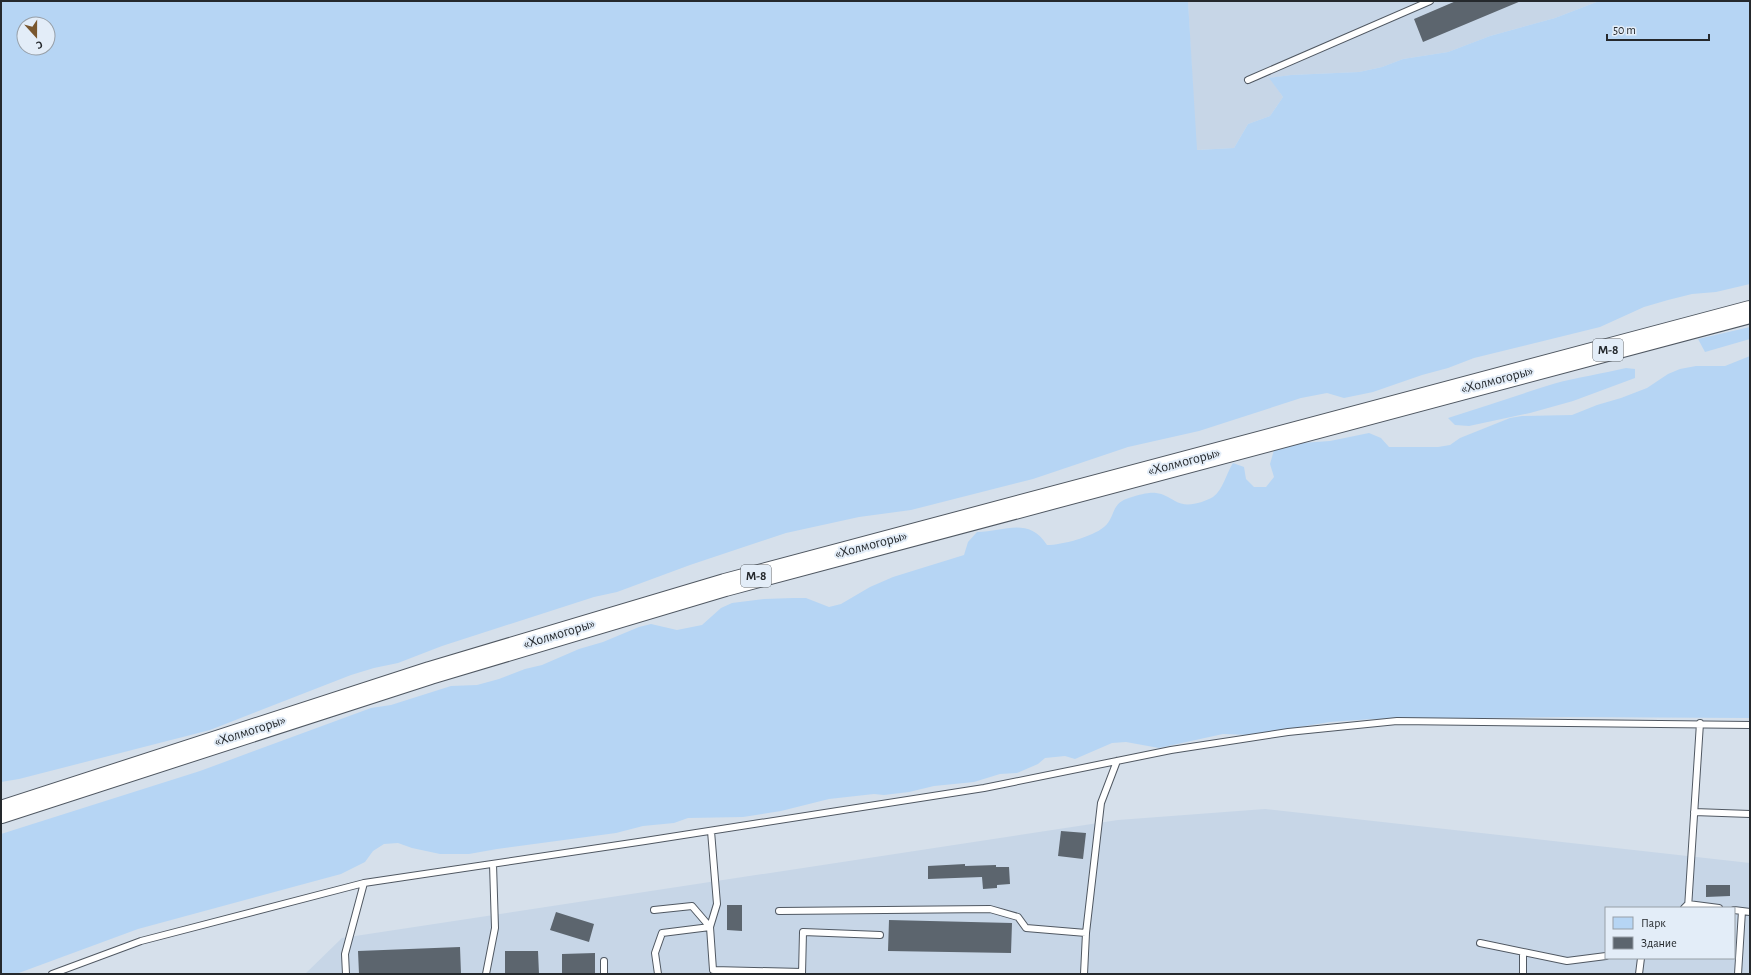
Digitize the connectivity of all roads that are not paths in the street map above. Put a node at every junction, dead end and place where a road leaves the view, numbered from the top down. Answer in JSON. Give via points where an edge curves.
{"nodes":[{"id":1,"x":1430,"y":1,"type":"edge"},
{"id":2,"x":1248,"y":80,"type":"dead end"},
{"id":3,"x":1750,"y":312,"type":"edge"},
{"id":4,"x":1700,"y":723,"type":"junction"},
{"id":5,"x":1750,"y":725,"type":"edge"},
{"id":6,"x":1118,"y":761,"type":"junction"},
{"id":7,"x":1,"y":812,"type":"edge"},
{"id":8,"x":1694,"y":812,"type":"junction"},
{"id":9,"x":1750,"y":814,"type":"edge"},
{"id":10,"x":711,"y":831,"type":"junction"},
{"id":11,"x":493,"y":864,"type":"junction"},
{"id":12,"x":364,"y":883,"type":"junction"},
{"id":13,"x":1687,"y":907,"type":"edge"},
{"id":14,"x":654,"y":910,"type":"dead end"},
{"id":15,"x":1735,"y":910,"type":"edge"},
{"id":16,"x":779,"y":911,"type":"dead end"},
{"id":17,"x":1742,"y":911,"type":"junction"},
{"id":18,"x":1750,"y":912,"type":"edge"},
{"id":19,"x":710,"y":926,"type":"junction"},
{"id":20,"x":1086,"y":933,"type":"junction"},
{"id":21,"x":880,"y":934,"type":"dead end"},
{"id":22,"x":1480,"y":942,"type":"dead end"},
{"id":23,"x":1524,"y":954,"type":"dead end"},
{"id":24,"x":1605,"y":956,"type":"edge"},
{"id":25,"x":1641,"y":959,"type":"edge"},
{"id":26,"x":604,"y":961,"type":"dead end"},
{"id":27,"x":802,"y":973,"type":"edge"},
{"id":28,"x":52,"y":974,"type":"edge"},
{"id":29,"x":346,"y":974,"type":"edge"},
{"id":30,"x":486,"y":974,"type":"edge"},
{"id":31,"x":604,"y":974,"type":"edge"},
{"id":32,"x":658,"y":974,"type":"edge"},
{"id":33,"x":1084,"y":974,"type":"edge"},
{"id":34,"x":1523,"y":974,"type":"edge"},
{"id":35,"x":1639,"y":974,"type":"edge"},
{"id":36,"x":1738,"y":974,"type":"edge"}],
"edges":[{"from":1,"to":2,"type":"lane"},
{"from":3,"to":7,"type":"highway","name":"«Холмогоры»","number":"М-8","via":[[725,585],[430,673]]},
{"from":4,"to":5,"type":"lane"},
{"from":4,"to":6,"type":"lane","via":[[1397,721],[1288,732]]},
{"from":4,"to":8,"type":"lane"},
{"from":6,"to":10,"type":"lane","via":[[984,788]]},
{"from":6,"to":20,"type":"lane","via":[[1101,803]]},
{"from":8,"to":9,"type":"lane"},
{"from":8,"to":13,"type":"lane"},
{"from":10,"to":11,"type":"lane"},
{"from":10,"to":19,"type":"lane","via":[[717,904]]},
{"from":11,"to":12,"type":"lane"},
{"from":11,"to":30,"type":"lane","via":[[495,928]]},
{"from":12,"to":28,"type":"lane","via":[[141,941]]},
{"from":12,"to":29,"type":"lane","via":[[345,954]]},
{"from":14,"to":19,"type":"lane","via":[[692,906]]},
{"from":15,"to":17,"type":"lane"},
{"from":16,"to":20,"type":"lane","via":[[990,909],[1018,916],[1026,928]]},
{"from":17,"to":18,"type":"lane"},
{"from":17,"to":36,"type":"lane"},
{"from":19,"to":27,"type":"lane","via":[[713,970]]},
{"from":19,"to":32,"type":"lane","via":[[662,933],[655,953]]},
{"from":20,"to":33,"type":"lane"},
{"from":21,"to":27,"type":"lane","via":[[803,932]]},
{"from":22,"to":24,"type":"lane","via":[[1567,961]]},
{"from":23,"to":34,"type":"lane"},
{"from":25,"to":35,"type":"lane"},
{"from":26,"to":31,"type":"lane"}]}
